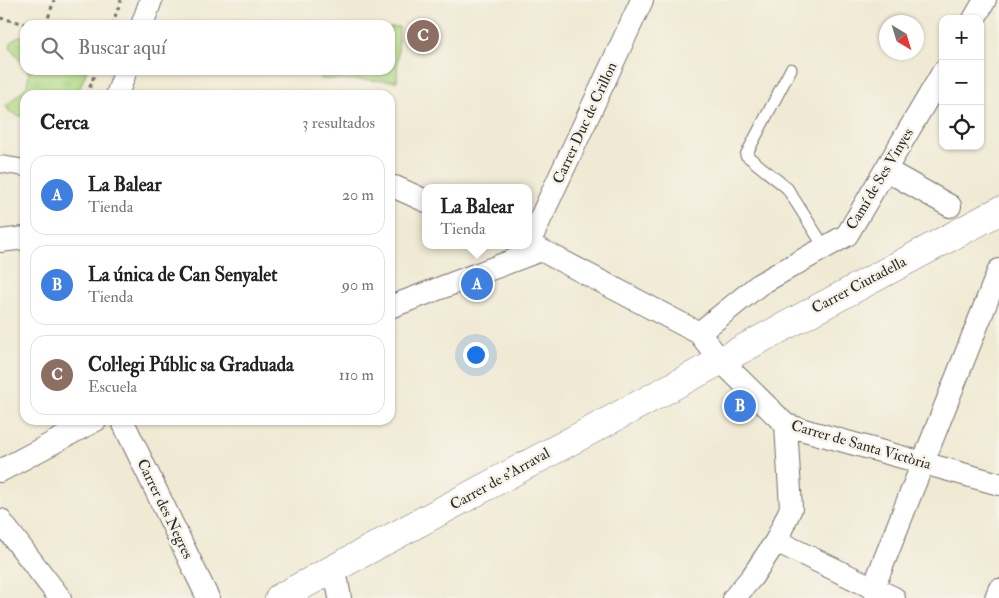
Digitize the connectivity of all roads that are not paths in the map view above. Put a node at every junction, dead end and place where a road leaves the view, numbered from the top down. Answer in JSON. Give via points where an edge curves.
{"nodes":[{"id":1,"x":151,"y":0,"type":"edge"},
{"id":2,"x":642,"y":0,"type":"edge"},
{"id":3,"x":984,"y":0,"type":"edge"},
{"id":4,"x":976,"y":15,"type":"edge"},
{"id":5,"x":144,"y":20,"type":"edge"},
{"id":6,"x":791,"y":69,"type":"dead end"},
{"id":7,"x":124,"y":75,"type":"edge"},
{"id":8,"x":939,"y":79,"type":"edge"},
{"id":9,"x":119,"y":90,"type":"edge"},
{"id":10,"x":0,"y":164,"type":"edge"},
{"id":11,"x":20,"y":167,"type":"edge"},
{"id":12,"x":886,"y":170,"type":"junction"},
{"id":13,"x":395,"y":187,"type":"edge"},
{"id":14,"x":422,"y":199,"type":"edge"},
{"id":15,"x":950,"y":206,"type":"dead end"},
{"id":16,"x":999,"y":211,"type":"edge"},
{"id":17,"x":20,"y":239,"type":"edge"},
{"id":18,"x":532,"y":240,"type":"edge"},
{"id":19,"x":0,"y":241,"type":"edge"},
{"id":20,"x":825,"y":248,"type":"junction"},
{"id":21,"x":524,"y":249,"type":"edge"},
{"id":22,"x":532,"y":249,"type":"edge"},
{"id":23,"x":999,"y":270,"type":"edge"},
{"id":24,"x":395,"y":305,"type":"edge"},
{"id":25,"x":699,"y":333,"type":"junction"},
{"id":26,"x":720,"y":360,"type":"junction"},
{"id":27,"x":86,"y":425,"type":"edge"},
{"id":28,"x":124,"y":425,"type":"edge"},
{"id":29,"x":786,"y":425,"type":"junction"},
{"id":30,"x":923,"y":463,"type":"junction"},
{"id":31,"x":0,"y":470,"type":"edge"},
{"id":32,"x":999,"y":484,"type":"edge"},
{"id":33,"x":0,"y":520,"type":"edge"},
{"id":34,"x":776,"y":541,"type":"junction"},
{"id":35,"x":334,"y":569,"type":"junction"},
{"id":36,"x":873,"y":589,"type":"junction"},
{"id":37,"x":999,"y":590,"type":"edge"},
{"id":38,"x":60,"y":598,"type":"edge"},
{"id":39,"x":208,"y":598,"type":"edge"},
{"id":40,"x":279,"y":598,"type":"edge"},
{"id":41,"x":340,"y":598,"type":"edge"},
{"id":42,"x":734,"y":598,"type":"edge"},
{"id":43,"x":894,"y":598,"type":"edge"},
{"id":44,"x":996,"y":598,"type":"edge"}],
"edges":[{"from":1,"to":5,"type":"street"},
{"from":2,"to":18,"type":"street","name":"Carrer Duc de Crillon"},
{"from":3,"to":4,"type":"street"},
{"from":6,"to":20,"type":"lane","via":[[746,155],[787,188]]},
{"from":7,"to":9,"type":"street"},
{"from":8,"to":12,"type":"street","name":"Camí de Ses Vinyes"},
{"from":10,"to":11,"type":"street"},
{"from":12,"to":15,"type":"street"},
{"from":12,"to":20,"type":"street","name":"Camí de Ses Vinyes","via":[[847,234]]},
{"from":13,"to":14,"type":"street"},
{"from":16,"to":26,"type":"street","name":"Carrer Ciutadella"},
{"from":17,"to":19,"type":"street"},
{"from":20,"to":25,"type":"street","name":"Camí de Ses Vinyes","via":[[760,284]]},
{"from":21,"to":24,"type":"street"},
{"from":22,"to":25,"type":"street"},
{"from":23,"to":30,"type":"street"},
{"from":25,"to":26,"type":"street","name":"Carrer de Santa Victòria"},
{"from":26,"to":29,"type":"street","name":"Carrer de Santa Victòria"},
{"from":26,"to":35,"type":"street","name":"Carrer de s'Arraval"},
{"from":27,"to":31,"type":"street"},
{"from":28,"to":39,"type":"street","name":"Carrer des Negres"},
{"from":29,"to":30,"type":"street","name":"Carrer de Santa Victòria"},
{"from":29,"to":34,"type":"street","via":[[791,508]]},
{"from":30,"to":32,"type":"street","name":"Carrer de Santa Victòria"},
{"from":30,"to":36,"type":"street"},
{"from":33,"to":38,"type":"street"},
{"from":34,"to":36,"type":"street"},
{"from":34,"to":42,"type":"street"},
{"from":35,"to":40,"type":"street","name":"Carrer de s'Arraval"},
{"from":35,"to":41,"type":"street"},
{"from":36,"to":43,"type":"street"},
{"from":37,"to":44,"type":"street"}]}
